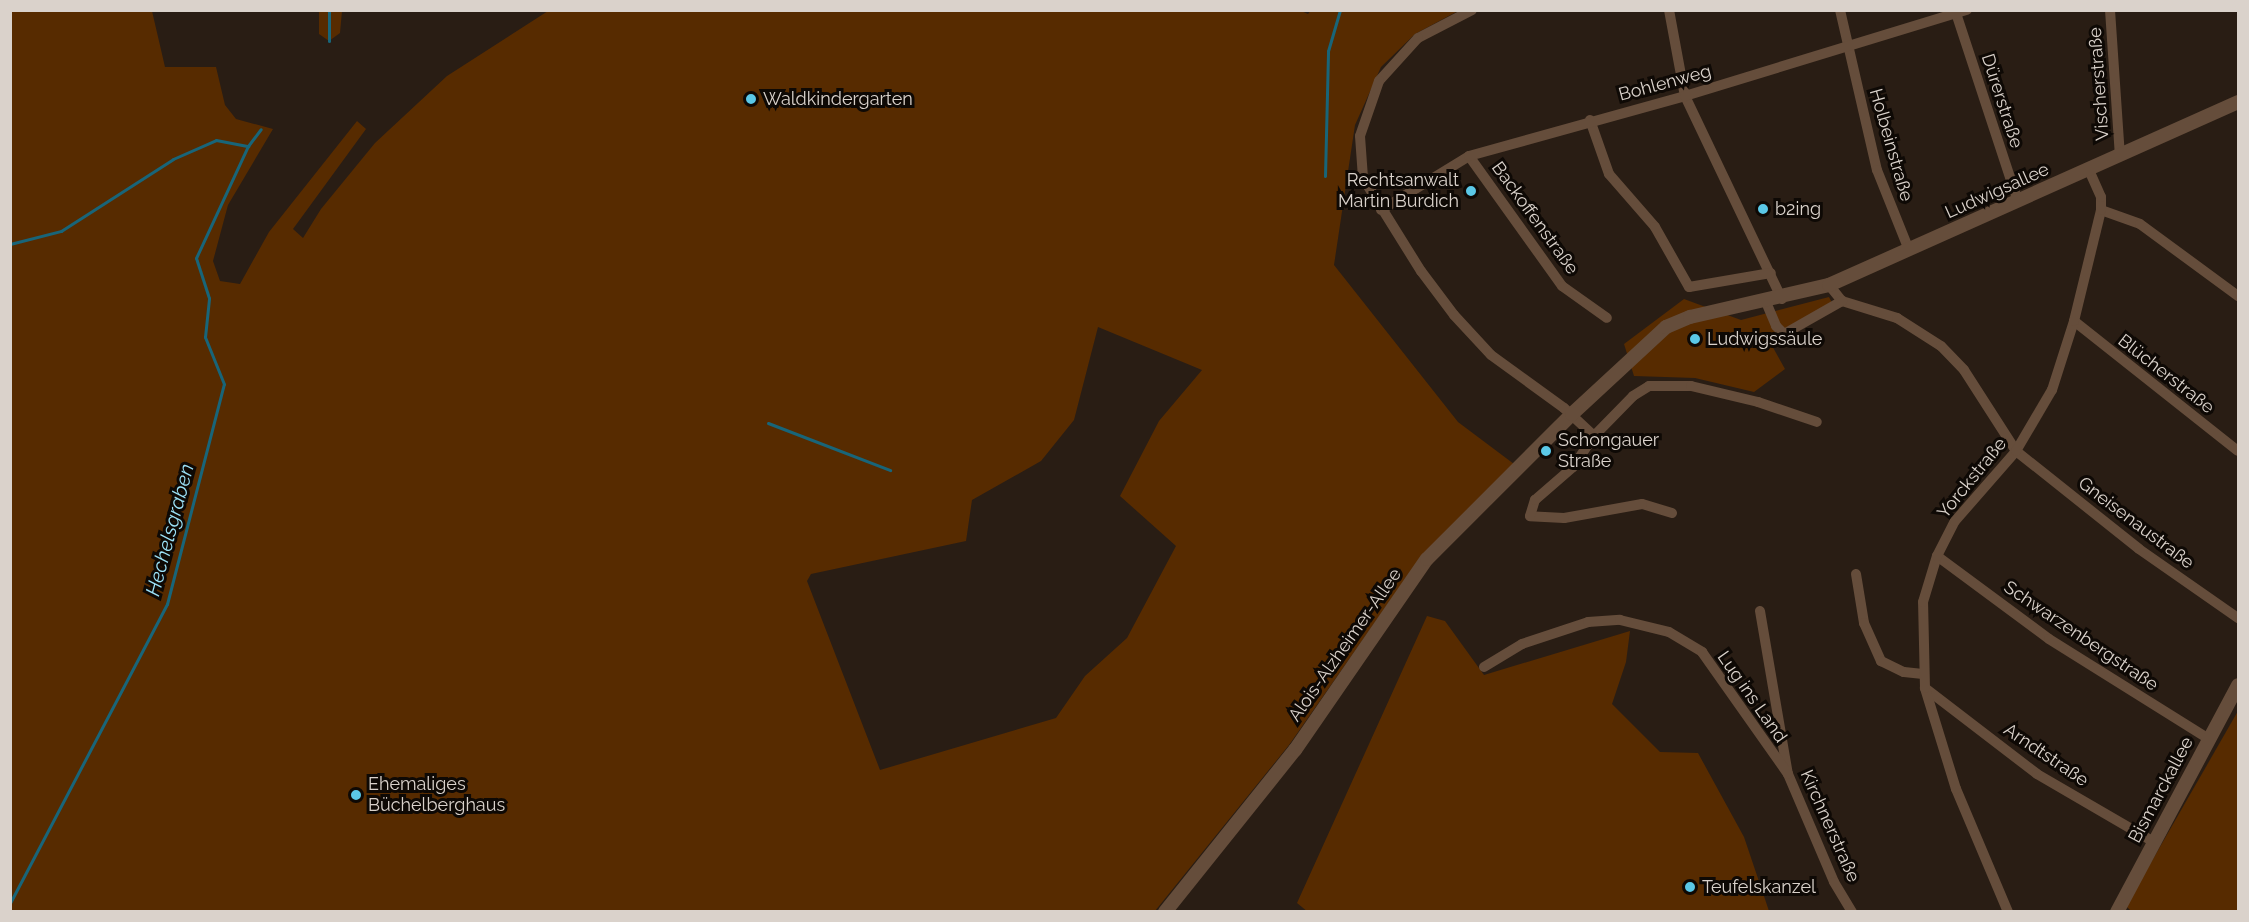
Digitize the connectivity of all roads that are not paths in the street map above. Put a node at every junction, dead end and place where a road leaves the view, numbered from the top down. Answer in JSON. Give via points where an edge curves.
{"nodes":[{"id":1,"x":1472,"y":10,"type":"edge"},
{"id":2,"x":1669,"y":10,"type":"edge"},
{"id":3,"x":1840,"y":10,"type":"edge"},
{"id":4,"x":1967,"y":10,"type":"edge"},
{"id":5,"x":2110,"y":10,"type":"edge"},
{"id":6,"x":1955,"y":12,"type":"edge"},
{"id":7,"x":1850,"y":46,"type":"junction"},
{"id":8,"x":1685,"y":96,"type":"junction"},
{"id":9,"x":2238,"y":102,"type":"edge"},
{"id":10,"x":1590,"y":120,"type":"junction"},
{"id":11,"x":1469,"y":156,"type":"junction"},
{"id":12,"x":2120,"y":156,"type":"junction"},
{"id":13,"x":2089,"y":170,"type":"junction"},
{"id":14,"x":2018,"y":202,"type":"junction"},
{"id":15,"x":1381,"y":210,"type":"junction"},
{"id":16,"x":2101,"y":210,"type":"junction"},
{"id":17,"x":1908,"y":250,"type":"junction"},
{"id":18,"x":1771,"y":273,"type":"junction"},
{"id":19,"x":1830,"y":285,"type":"junction"},
{"id":20,"x":2237,"y":293,"type":"edge"},
{"id":21,"x":1782,"y":298,"type":"junction"},
{"id":22,"x":1842,"y":301,"type":"junction"},
{"id":23,"x":1766,"y":302,"type":"junction"},
{"id":24,"x":1607,"y":318,"type":"dead end"},
{"id":25,"x":2074,"y":321,"type":"junction"},
{"id":26,"x":1572,"y":414,"type":"junction"},
{"id":27,"x":1817,"y":422,"type":"dead end"},
{"id":28,"x":1594,"y":436,"type":"junction"},
{"id":29,"x":2016,"y":451,"type":"junction"},
{"id":30,"x":2238,"y":451,"type":"edge"},
{"id":31,"x":1672,"y":513,"type":"dead end"},
{"id":32,"x":1937,"y":556,"type":"junction"},
{"id":33,"x":1856,"y":574,"type":"dead end"},
{"id":34,"x":1760,"y":611,"type":"dead end"},
{"id":35,"x":2238,"y":618,"type":"edge"},
{"id":36,"x":1484,"y":667,"type":"dead end"},
{"id":37,"x":1923,"y":674,"type":"junction"},
{"id":38,"x":2238,"y":685,"type":"edge"},
{"id":39,"x":1925,"y":688,"type":"junction"},
{"id":40,"x":2209,"y":739,"type":"junction"},
{"id":41,"x":1788,"y":774,"type":"junction"},
{"id":42,"x":2154,"y":842,"type":"junction"},
{"id":43,"x":1165,"y":912,"type":"edge"},
{"id":44,"x":1852,"y":912,"type":"edge"},
{"id":45,"x":2008,"y":912,"type":"edge"},
{"id":46,"x":2117,"y":912,"type":"edge"}],
"edges":[{"from":1,"to":15,"type":"street","via":[[1418,38],[1397,58],[1370,100],[1360,136],[1363,178]]},
{"from":2,"to":8,"type":"street"},
{"from":3,"to":7,"type":"street","name":"Holbeinstraße"},
{"from":4,"to":6,"type":"street","name":"Bohlenweg"},
{"from":5,"to":12,"type":"street","name":"Vischerstraße"},
{"from":6,"to":7,"type":"street","name":"Bohlenweg"},
{"from":6,"to":14,"type":"street","name":"Dürerstraße"},
{"from":7,"to":8,"type":"street","name":"Bohlenweg"},
{"from":7,"to":17,"type":"street","name":"Holbeinstraße","via":[[1877,170]]},
{"from":8,"to":10,"type":"street","name":"Bohlenweg"},
{"from":8,"to":18,"type":"street"},
{"from":9,"to":12,"type":"street","name":"Ludwigsallee"},
{"from":10,"to":11,"type":"street","name":"Bohlenweg"},
{"from":10,"to":18,"type":"street","via":[[1609,174],[1655,227],[1689,287]]},
{"from":11,"to":15,"type":"street","name":"Bohlenweg"},
{"from":11,"to":24,"type":"street","name":"Backoffenstraße","via":[[1562,286]]},
{"from":12,"to":13,"type":"street","name":"Ludwigsallee"},
{"from":13,"to":14,"type":"street","name":"Ludwigsallee"},
{"from":13,"to":16,"type":"street","name":"Yorckstraße","via":[[2101,197]]},
{"from":14,"to":17,"type":"street","name":"Ludwigsallee"},
{"from":15,"to":26,"type":"street","via":[[1421,271],[1491,355]]},
{"from":16,"to":20,"type":"street","via":[[2140,224]]},
{"from":16,"to":25,"type":"street","name":"Yorckstraße"},
{"from":17,"to":19,"type":"street","name":"Ludwigsallee"},
{"from":18,"to":21,"type":"street"},
{"from":19,"to":21,"type":"street","name":"Ludwigsallee"},
{"from":19,"to":22,"type":"street"},
{"from":21,"to":23,"type":"street","name":"Ludwigsallee"},
{"from":22,"to":23,"type":"street","via":[[1784,334],[1776,326]]},
{"from":22,"to":29,"type":"street","name":"Gneisenaustraße","via":[[1897,318],[1941,346],[1964,370]]},
{"from":23,"to":26,"type":"street","name":"Ludwigsallee","via":[[1690,317],[1666,327]]},
{"from":25,"to":29,"type":"street","name":"Yorckstraße","via":[[2052,390]]},
{"from":25,"to":30,"type":"street","name":"Blücherstraße"},
{"from":26,"to":28,"type":"street"},
{"from":26,"to":43,"type":"street","name":"Alois-Alzheimer-Allee","via":[[1427,559],[1295,750]]},
{"from":27,"to":28,"type":"street","via":[[1758,402],[1691,386],[1649,386],[1633,396]]},
{"from":28,"to":31,"type":"street","via":[[1573,467],[1535,500],[1530,516],[1564,519],[1642,504]]},
{"from":29,"to":32,"type":"street","name":"Yorckstraße","via":[[1955,521]]},
{"from":29,"to":35,"type":"street","name":"Gneisenaustraße","via":[[2139,549]]},
{"from":32,"to":37,"type":"street","name":"Yorckstraße","via":[[1923,602]]},
{"from":32,"to":40,"type":"street","name":"Schwarzenbergstraße","via":[[2049,639]]},
{"from":33,"to":37,"type":"street","via":[[1864,623],[1881,661],[1904,672]]},
{"from":34,"to":41,"type":"street","name":"Kirchnerstraße"},
{"from":36,"to":41,"type":"street","name":"Lug ins Land","via":[[1522,644],[1588,622],[1620,620],[1669,633],[1702,652]]},
{"from":37,"to":39,"type":"street","name":"Yorckstraße"},
{"from":38,"to":40,"type":"street","name":"Bismarckallee"},
{"from":39,"to":42,"type":"street","name":"Arndtstraße","via":[[2037,774]]},
{"from":39,"to":45,"type":"street","name":"Yorckstraße","via":[[1956,789]]},
{"from":40,"to":42,"type":"street","name":"Bismarckallee"},
{"from":41,"to":44,"type":"street","name":"Kirchnerstraße","via":[[1834,882]]},
{"from":42,"to":46,"type":"street","name":"Bismarckallee"}]}
